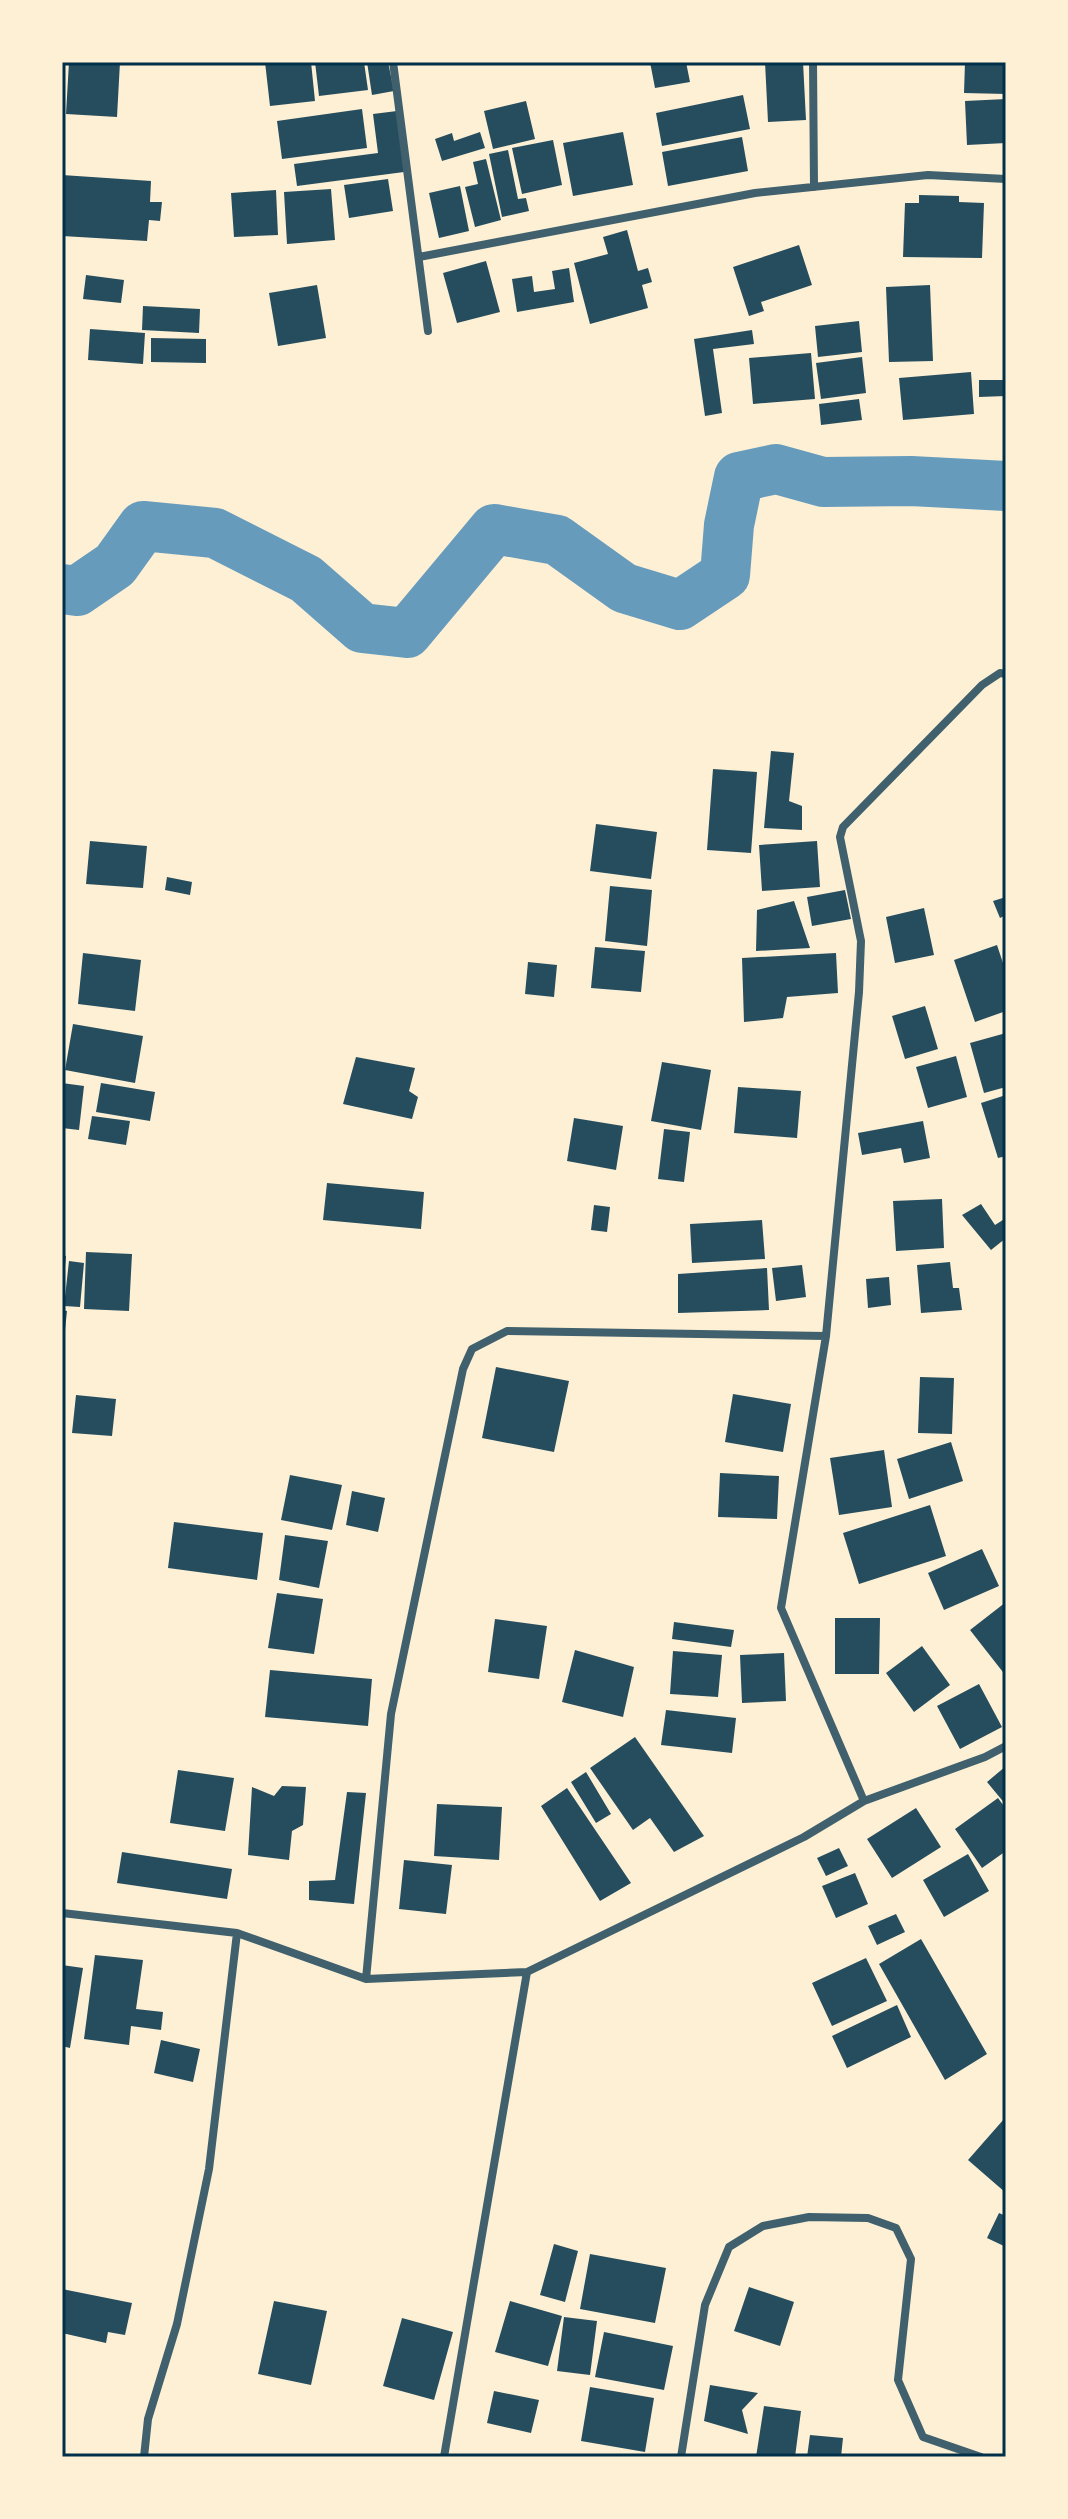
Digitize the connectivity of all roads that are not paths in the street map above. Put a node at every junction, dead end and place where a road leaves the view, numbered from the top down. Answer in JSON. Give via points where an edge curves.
{"nodes":[{"id":1,"x":393,"y":62,"type":"edge"},
{"id":2,"x":813,"y":62,"type":"edge"},
{"id":3,"x":1006,"y":179,"type":"edge"},
{"id":4,"x":814,"y":187,"type":"junction"},
{"id":5,"x":419,"y":257,"type":"junction"},
{"id":6,"x":428,"y":331,"type":"dead end"},
{"id":7,"x":1006,"y":674,"type":"edge"},
{"id":8,"x":826,"y":1336,"type":"junction"},
{"id":9,"x":1006,"y":1746,"type":"edge"},
{"id":10,"x":864,"y":1801,"type":"junction"},
{"id":11,"x":62,"y":1913,"type":"edge"},
{"id":12,"x":237,"y":1933,"type":"junction"},
{"id":13,"x":527,"y":1972,"type":"junction"},
{"id":14,"x":366,"y":1979,"type":"junction"},
{"id":15,"x":144,"y":2457,"type":"edge"},
{"id":16,"x":444,"y":2457,"type":"edge"},
{"id":17,"x":681,"y":2457,"type":"edge"},
{"id":18,"x":981,"y":2457,"type":"edge"}],
"edges":[{"from":1,"to":5,"type":"street"},
{"from":2,"to":4,"type":"street"},
{"from":3,"to":4,"type":"street","via":[[928,175]]},
{"from":4,"to":5,"type":"street","via":[[755,193]]},
{"from":5,"to":6,"type":"street"},
{"from":7,"to":8,"type":"street","via":[[982,685],[843,827],[840,837],[861,941]]},
{"from":8,"to":10,"type":"street","via":[[781,1608]]},
{"from":8,"to":14,"type":"street","via":[[507,1331],[472,1349],[463,1369],[391,1714]]},
{"from":9,"to":10,"type":"street"},
{"from":10,"to":13,"type":"street","via":[[804,1837]]},
{"from":11,"to":12,"type":"street"},
{"from":12,"to":14,"type":"street"},
{"from":12,"to":15,"type":"street","via":[[209,2169],[177,2324],[148,2419]]},
{"from":13,"to":14,"type":"street"},
{"from":13,"to":16,"type":"street"},
{"from":17,"to":18,"type":"street","via":[[705,2305],[729,2247],[763,2226],[809,2217],[868,2218],[896,2228],[911,2259],[898,2380],[923,2437]]}]}
